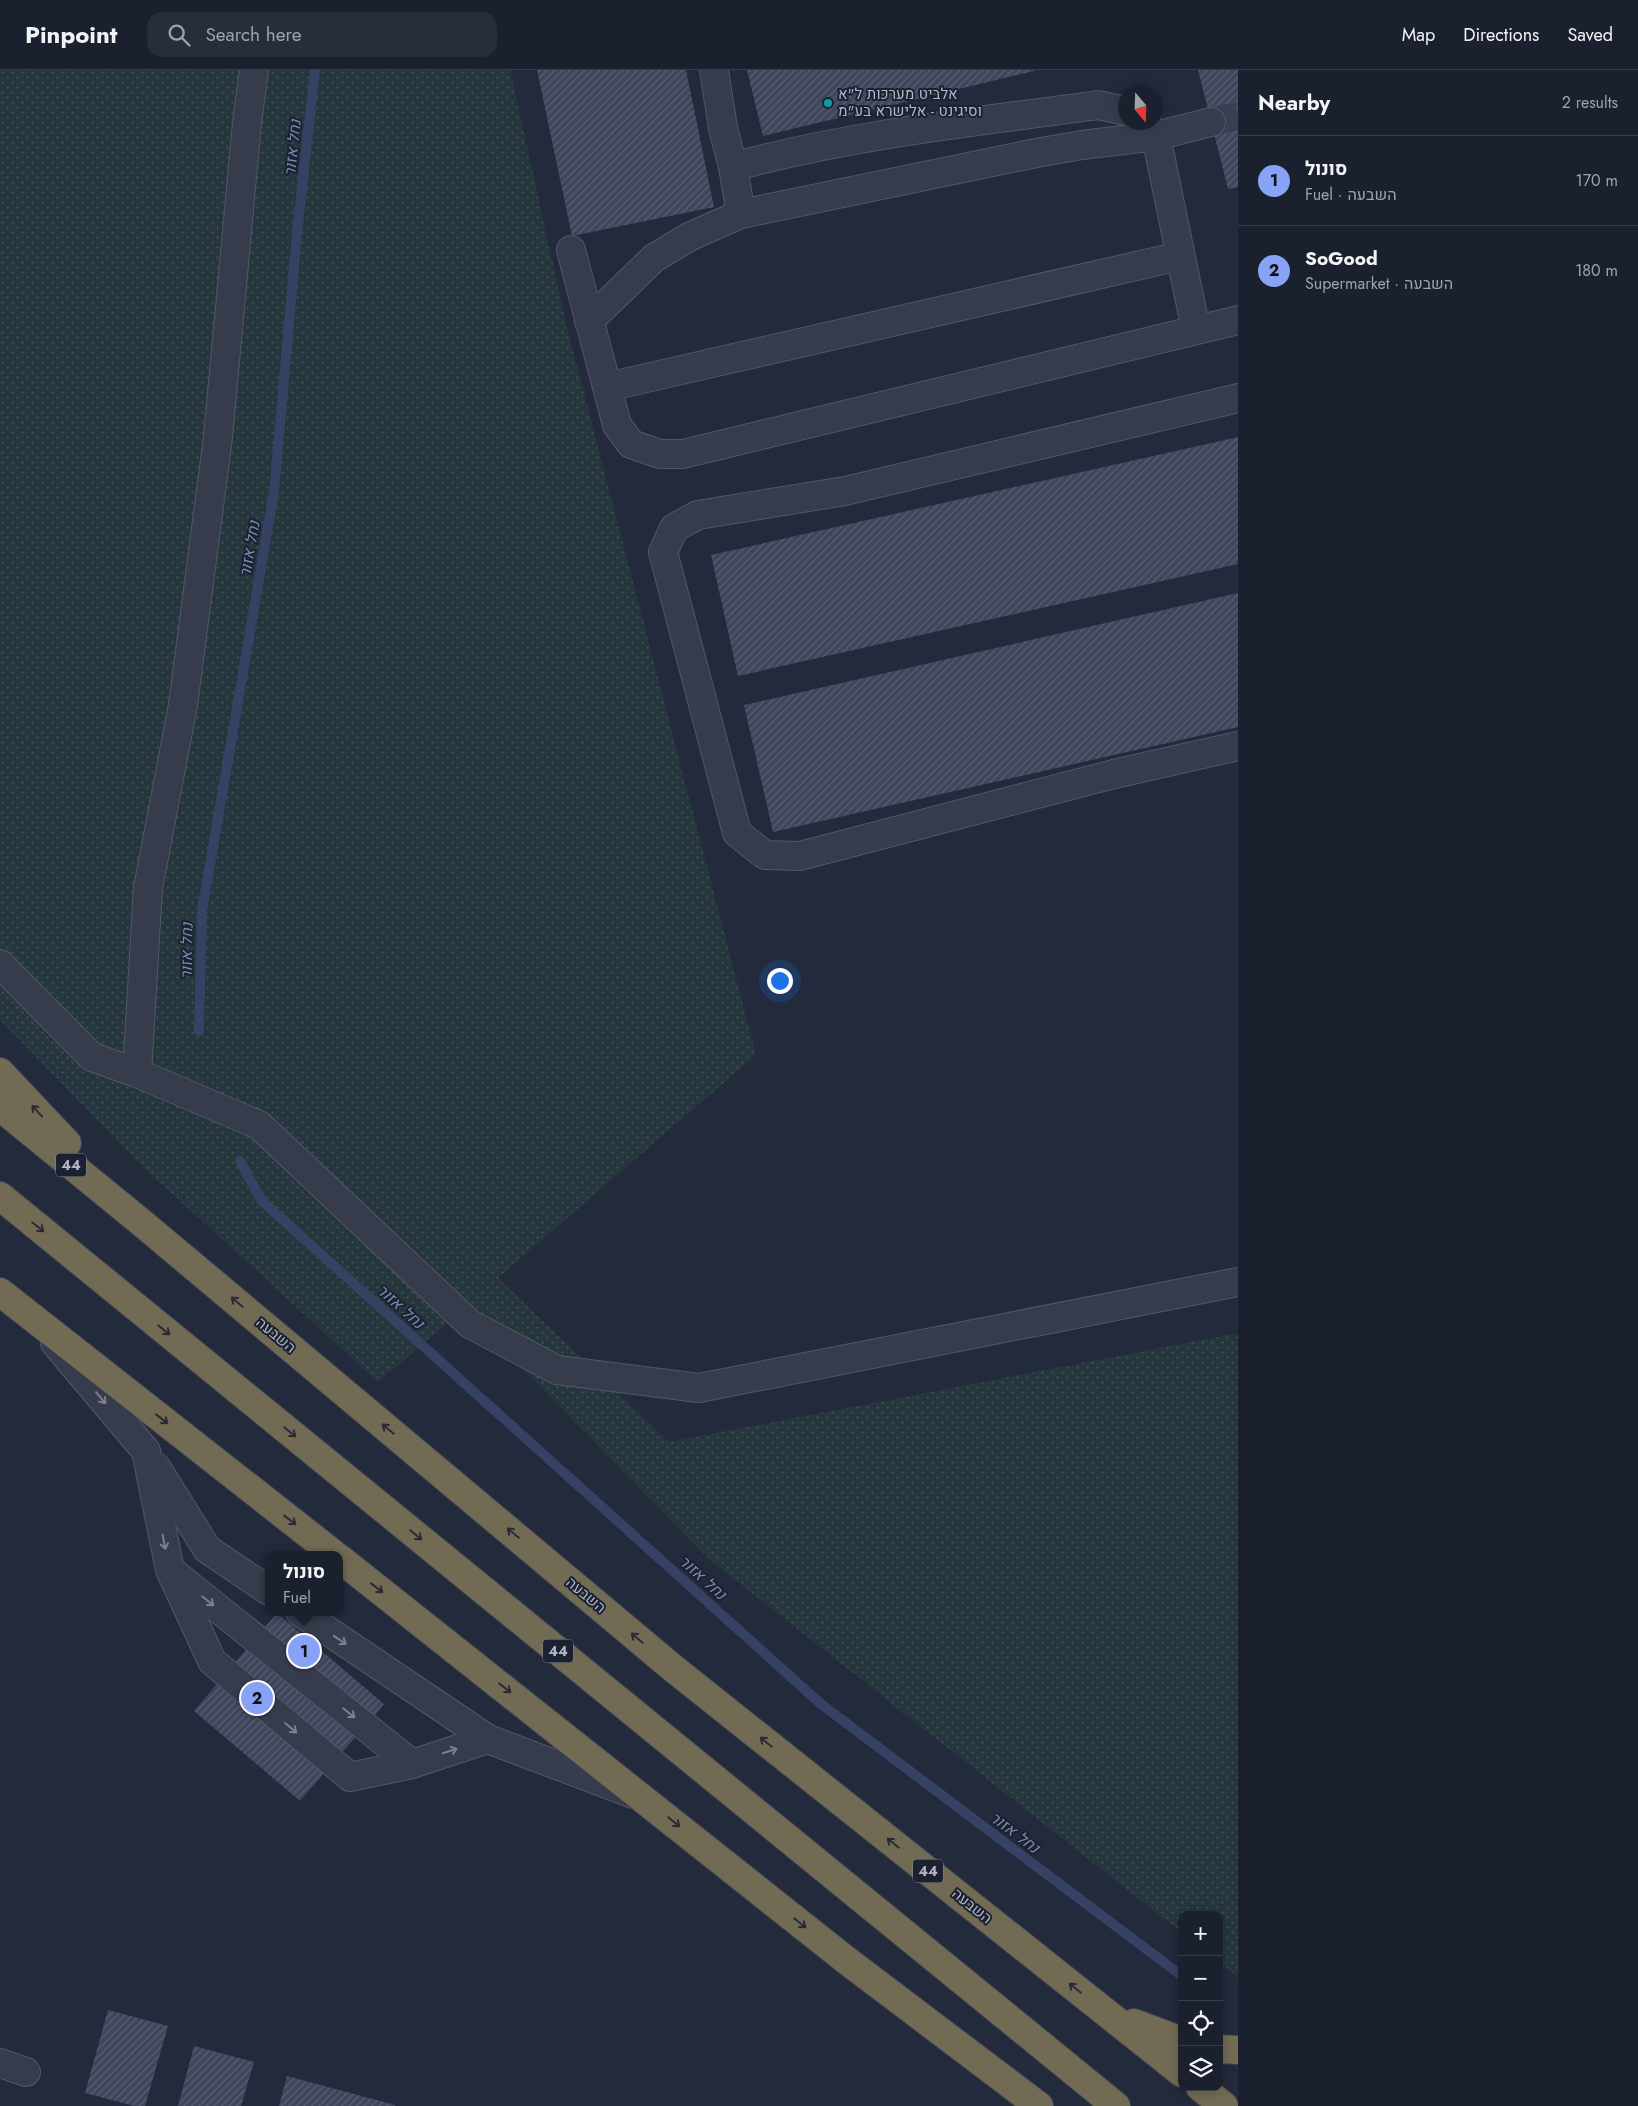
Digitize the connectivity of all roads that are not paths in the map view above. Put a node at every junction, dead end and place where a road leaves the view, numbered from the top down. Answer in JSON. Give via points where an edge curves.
{"nodes":[{"id":1,"x":254,"y":70,"type":"edge"},
{"id":2,"x":714,"y":70,"type":"edge"},
{"id":3,"x":1118,"y":110,"type":"edge"},
{"id":4,"x":1211,"y":122,"type":"tunnel mouth"},
{"id":5,"x":1163,"y":128,"type":"edge"},
{"id":6,"x":1145,"y":130,"type":"edge"},
{"id":7,"x":1150,"y":130,"type":"edge"},
{"id":8,"x":732,"y":167,"type":"junction"},
{"id":9,"x":741,"y":214,"type":"junction"},
{"id":10,"x":571,"y":250,"type":"dead end"},
{"id":11,"x":1180,"y":256,"type":"junction"},
{"id":12,"x":1238,"y":320,"type":"edge"},
{"id":13,"x":589,"y":321,"type":"junction"},
{"id":14,"x":1196,"y":330,"type":"junction"},
{"id":15,"x":607,"y":387,"type":"junction"},
{"id":16,"x":1238,"y":398,"type":"edge"},
{"id":17,"x":1238,"y":746,"type":"edge"},
{"id":18,"x":0,"y":964,"type":"edge"},
{"id":19,"x":0,"y":1072,"type":"edge"},
{"id":20,"x":137,"y":1073,"type":"junction"},
{"id":21,"x":0,"y":1107,"type":"edge"},
{"id":22,"x":0,"y":1196,"type":"edge"},
{"id":23,"x":142,"y":1223,"type":"junction"},
{"id":24,"x":1236,"y":1283,"type":"edge"},
{"id":25,"x":0,"y":1292,"type":"edge"},
{"id":26,"x":36,"y":1320,"type":"junction"},
{"id":27,"x":146,"y":1451,"type":"junction"},
{"id":28,"x":330,"y":1551,"type":"edge"},
{"id":29,"x":343,"y":1561,"type":"edge"},
{"id":30,"x":170,"y":1570,"type":"junction"},
{"id":31,"x":265,"y":1588,"type":"edge"},
{"id":32,"x":306,"y":1616,"type":"edge"},
{"id":33,"x":488,"y":1739,"type":"junction"},
{"id":34,"x":412,"y":1764,"type":"junction"},
{"id":35,"x":644,"y":1798,"type":"junction"},
{"id":36,"x":1106,"y":2012,"type":"junction"},
{"id":37,"x":1178,"y":2039,"type":"edge"},
{"id":38,"x":1223,"y":2049,"type":"edge"},
{"id":39,"x":1238,"y":2050,"type":"edge"},
{"id":40,"x":0,"y":2063,"type":"edge"},
{"id":41,"x":1178,"y":2069,"type":"edge"},
{"id":42,"x":26,"y":2072,"type":"dead end"},
{"id":43,"x":1205,"y":2091,"type":"edge"},
{"id":44,"x":1039,"y":2106,"type":"edge"},
{"id":45,"x":1116,"y":2106,"type":"edge"},
{"id":46,"x":1224,"y":2106,"type":"edge"}],
"edges":[{"from":1,"to":20,"type":"street","via":[[218,437],[183,705],[148,888]]},
{"from":2,"to":8,"type":"street"},
{"from":3,"to":8,"type":"street","via":[[1098,106],[871,137]]},
{"from":4,"to":5,"type":"street"},
{"from":6,"to":9,"type":"street"},
{"from":7,"to":11,"type":"street"},
{"from":8,"to":9,"type":"street"},
{"from":9,"to":13,"type":"street","via":[[691,236],[654,258]]},
{"from":10,"to":13,"type":"street"},
{"from":11,"to":14,"type":"street"},
{"from":11,"to":15,"type":"street"},
{"from":12,"to":14,"type":"street"},
{"from":13,"to":15,"type":"street"},
{"from":14,"to":15,"type":"street","via":[[683,454],[660,454],[631,444],[617,425]]},
{"from":16,"to":17,"type":"street","via":[[845,491],[698,516],[674,528],[663,552],[737,833],[765,855],[800,856],[1114,774]]},
{"from":18,"to":20,"type":"street","via":[[92,1057]]},
{"from":23,"to":19,"type":"highway","one_way":true},
{"from":20,"to":24,"type":"street","via":[[259,1125],[470,1324],[557,1370],[699,1388]]},
{"from":21,"to":23,"type":"highway","name":"השבעה","number":"44"},
{"from":22,"to":45,"type":"highway","number":"44","one_way":true},
{"from":36,"to":23,"type":"highway","name":"השבעה","number":"44","one_way":true,"via":[[674,1669]]},
{"from":25,"to":26,"type":"highway"},
{"from":26,"to":27,"type":"street","one_way":true},
{"from":26,"to":28,"type":"highway","one_way":true},
{"from":27,"to":30,"type":"street","one_way":true},
{"from":27,"to":31,"type":"street","via":[[207,1550]]},
{"from":29,"to":35,"type":"highway","one_way":true},
{"from":30,"to":34,"type":"street","one_way":true},
{"from":30,"to":34,"type":"street","one_way":true,"via":[[212,1661],[350,1777]]},
{"from":32,"to":33,"type":"street","one_way":true},
{"from":34,"to":33,"type":"street","one_way":true},
{"from":33,"to":35,"type":"street"},
{"from":35,"to":44,"type":"highway","one_way":true,"via":[[846,1960]]},
{"from":36,"to":37,"type":"highway"},
{"from":36,"to":41,"type":"highway","name":"השבעה","number":"44"},
{"from":38,"to":39,"type":"highway"},
{"from":40,"to":42,"type":"street"},
{"from":43,"to":46,"type":"highway"}]}
